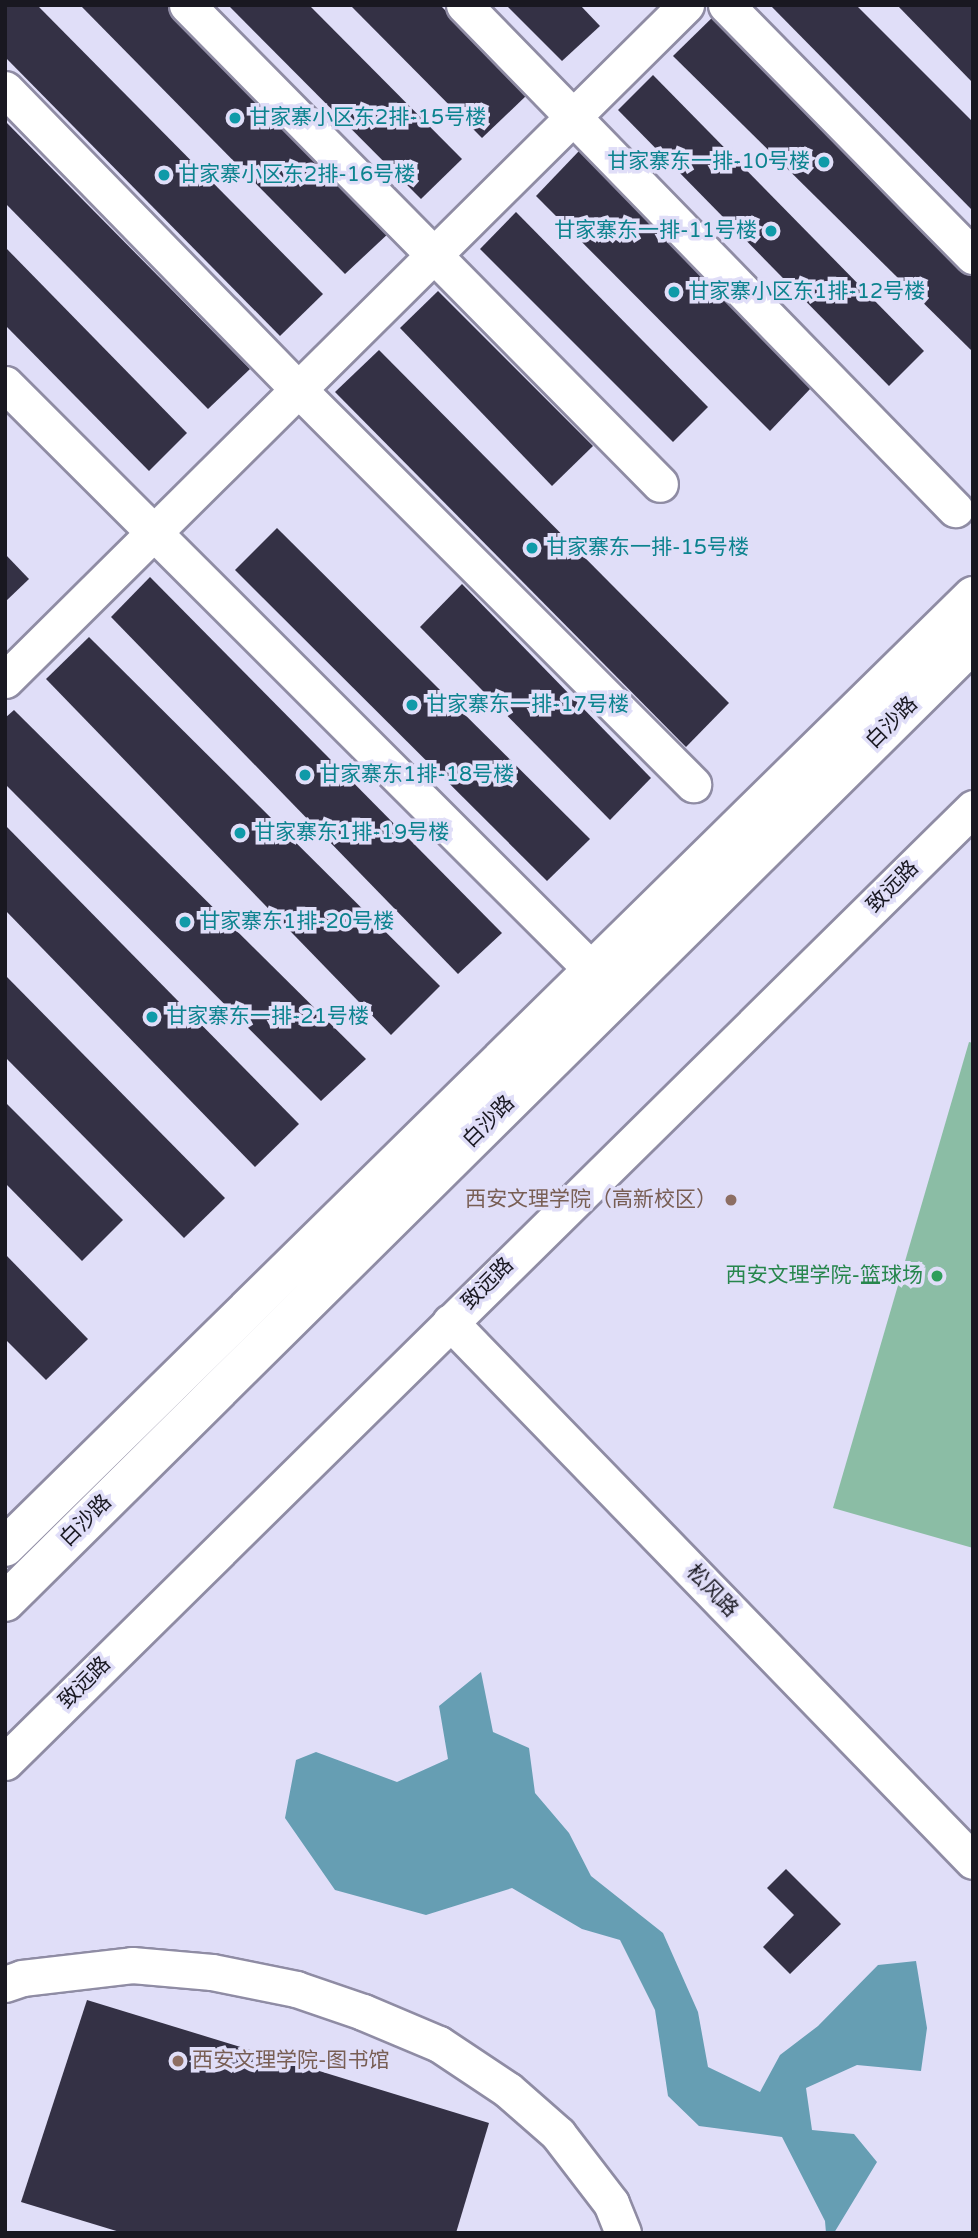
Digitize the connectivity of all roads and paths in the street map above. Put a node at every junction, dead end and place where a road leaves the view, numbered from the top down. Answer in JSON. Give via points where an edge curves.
{"nodes":[{"id":1,"x":187,"y":5,"type":"edge"},
{"id":2,"x":464,"y":5,"type":"edge"},
{"id":3,"x":686,"y":5,"type":"edge"},
{"id":4,"x":726,"y":5,"type":"edge"},
{"id":5,"x":5,"y":89,"type":"edge"},
{"id":6,"x":574,"y":116,"type":"junction"},
{"id":7,"x":435,"y":254,"type":"junction"},
{"id":8,"x":973,"y":256,"type":"edge"},
{"id":9,"x":5,"y":384,"type":"edge"},
{"id":10,"x":298,"y":389,"type":"junction"},
{"id":11,"x":660,"y":484,"type":"dead end"},
{"id":12,"x":955,"y":509,"type":"dead end"},
{"id":13,"x":153,"y":533,"type":"junction"},
{"id":14,"x":973,"y":596,"type":"edge"},
{"id":15,"x":973,"y":643,"type":"edge"},
{"id":16,"x":5,"y":680,"type":"edge"},
{"id":17,"x":693,"y":784,"type":"dead end"},
{"id":18,"x":973,"y":808,"type":"edge"},
{"id":19,"x":605,"y":983,"type":"junction"},
{"id":20,"x":450,"y":1322,"type":"junction"},
{"id":21,"x":5,"y":1547,"type":"edge"},
{"id":22,"x":5,"y":1602,"type":"edge"},
{"id":23,"x":5,"y":1762,"type":"edge"},
{"id":24,"x":973,"y":1861,"type":"edge"},
{"id":25,"x":5,"y":1984,"type":"edge"},
{"id":26,"x":623,"y":2233,"type":"edge"}],
"edges":[{"from":1,"to":7,"type":"street"},
{"from":2,"to":6,"type":"street"},
{"from":3,"to":6,"type":"street"},
{"from":4,"to":8,"type":"street"},
{"from":5,"to":10,"type":"street"},
{"from":6,"to":7,"type":"street"},
{"from":6,"to":12,"type":"street"},
{"from":7,"to":10,"type":"street"},
{"from":7,"to":11,"type":"street"},
{"from":9,"to":13,"type":"street"},
{"from":10,"to":13,"type":"street"},
{"from":10,"to":17,"type":"street"},
{"from":13,"to":16,"type":"street"},
{"from":13,"to":19,"type":"street"},
{"from":14,"to":19,"type":"street","name":"白沙路"},
{"from":15,"to":19,"type":"street","name":"白沙路"},
{"from":18,"to":20,"type":"street","name":"致远路"},
{"from":19,"to":21,"type":"street","name":"白沙路"},
{"from":19,"to":22,"type":"street","name":"白沙路"},
{"from":20,"to":23,"type":"street","name":"致远路"},
{"from":20,"to":24,"type":"street","name":"松风路"},
{"from":25,"to":26,"type":"street","via":[[132,1965],[212,1972],[296,1989],[363,2012],[439,2044],[508,2090],[558,2134],[611,2203]]}]}
